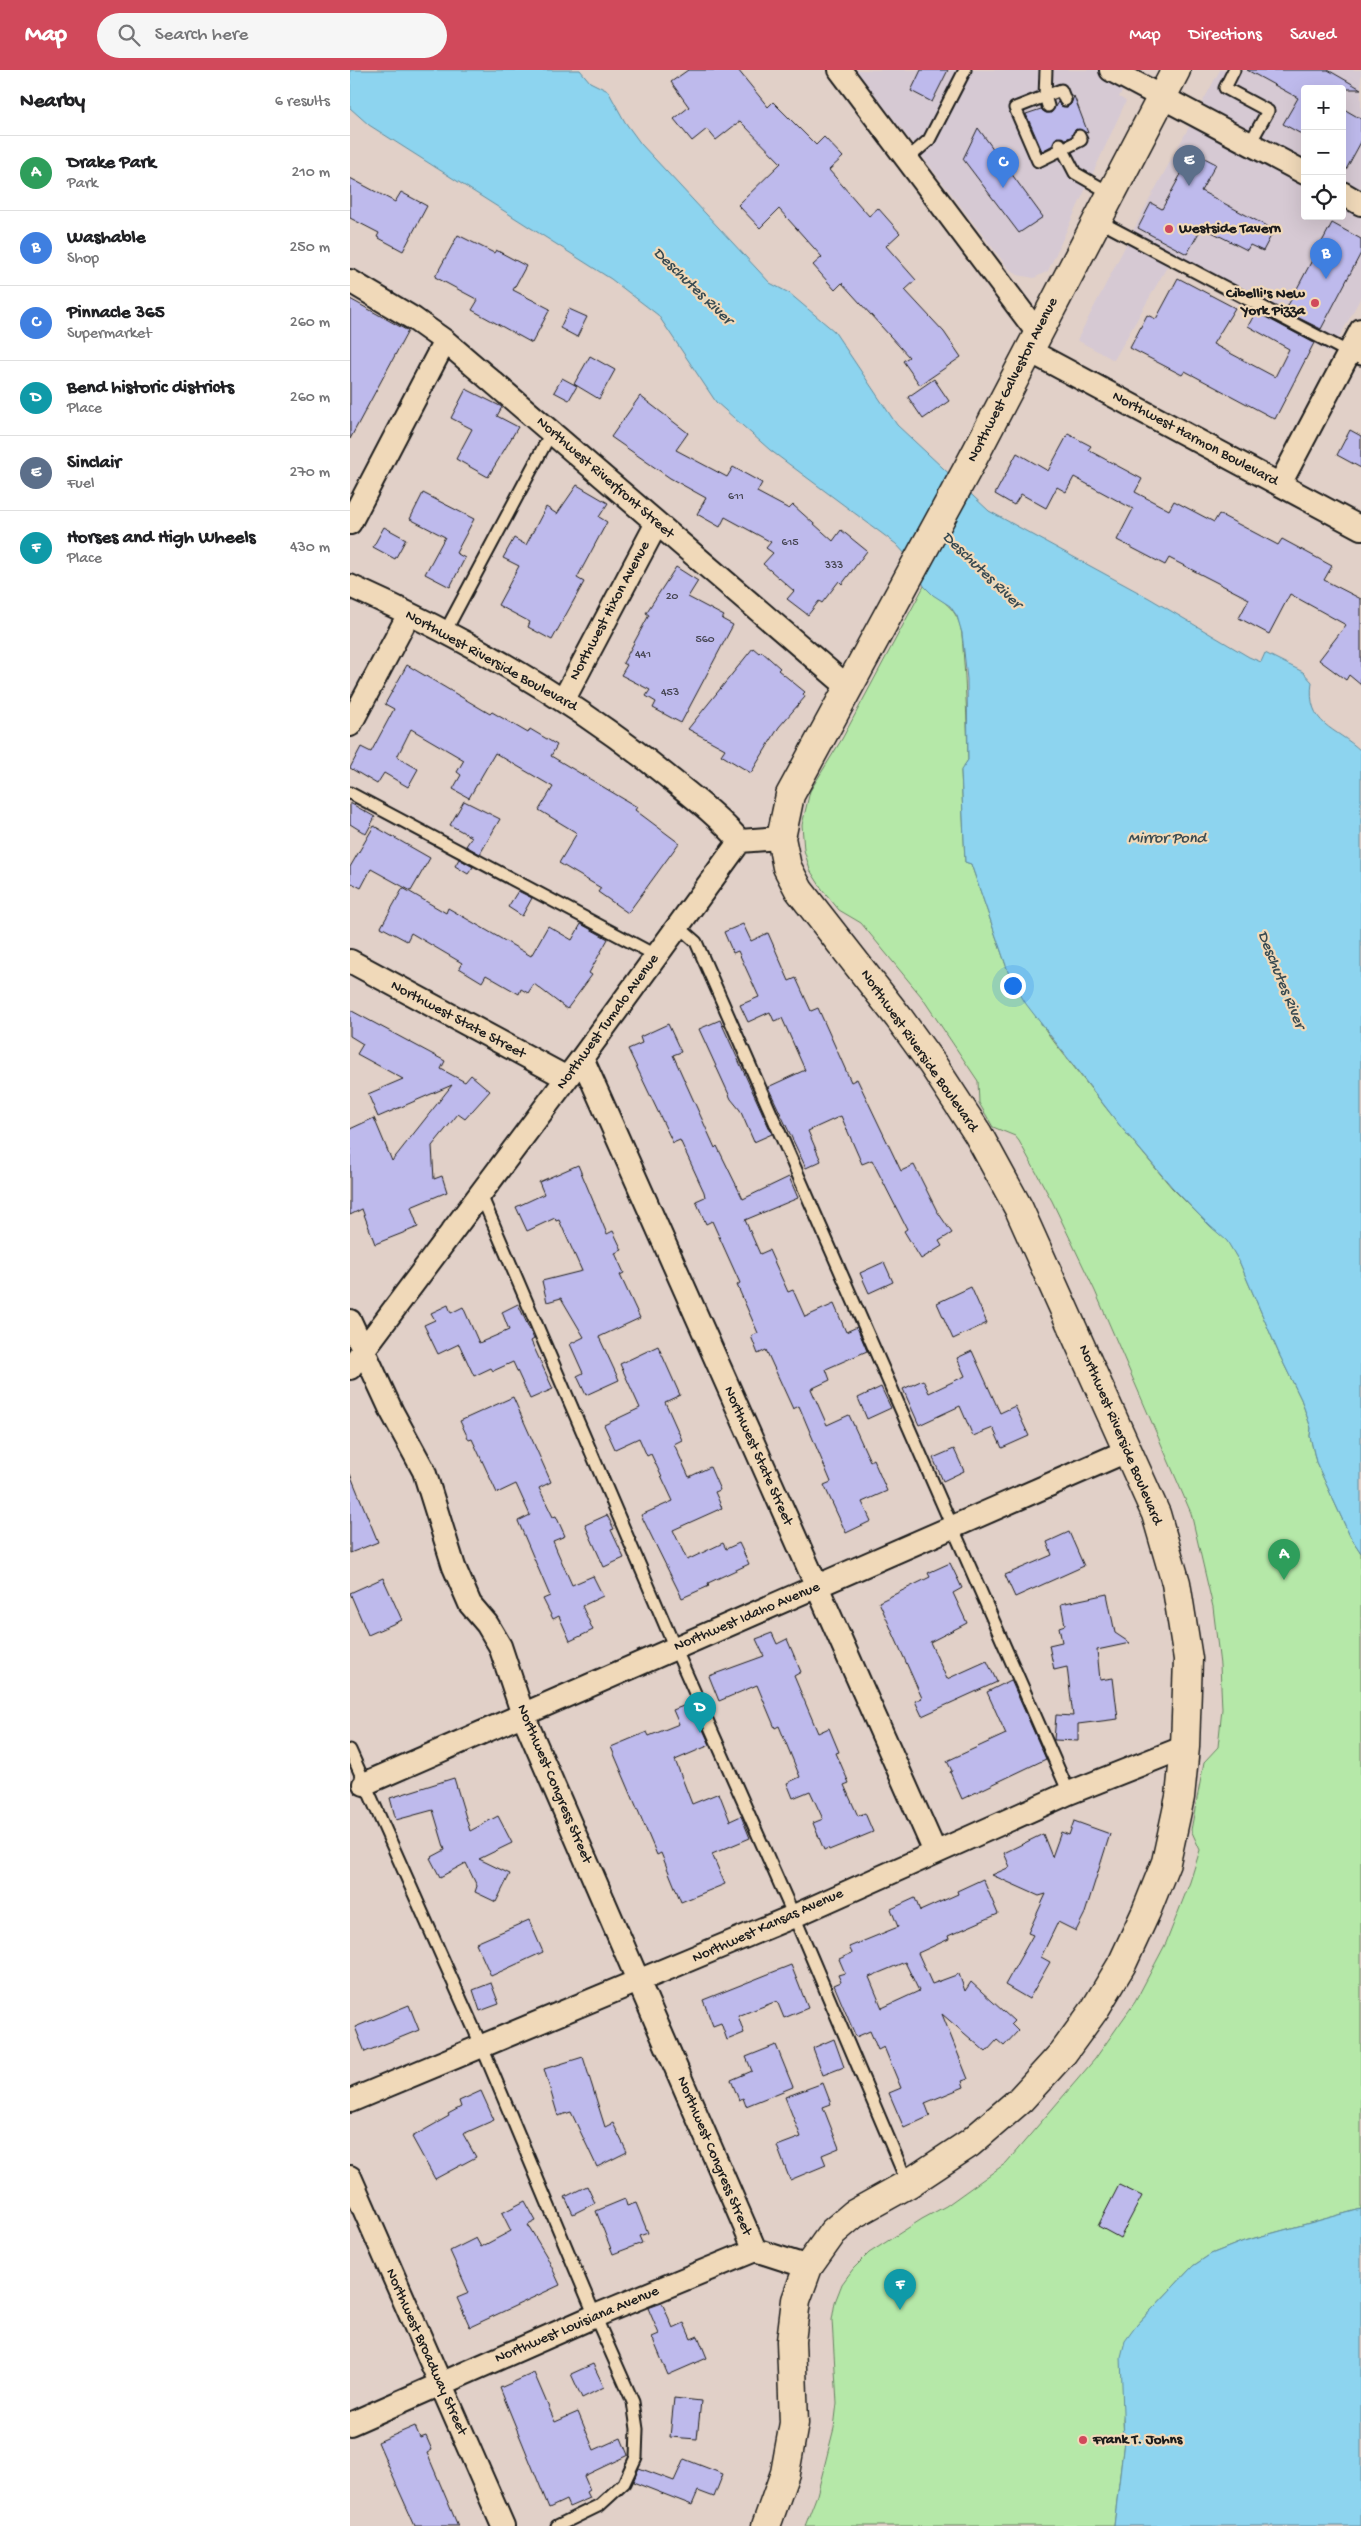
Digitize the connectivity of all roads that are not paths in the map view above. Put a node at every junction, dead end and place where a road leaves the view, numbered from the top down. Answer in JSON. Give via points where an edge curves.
{"nodes":[{"id":1,"x":840,"y":70,"type":"edge"},
{"id":2,"x":965,"y":70,"type":"edge"},
{"id":3,"x":1046,"y":70,"type":"edge"},
{"id":4,"x":1111,"y":70,"type":"edge"},
{"id":5,"x":1176,"y":70,"type":"edge"},
{"id":6,"x":1234,"y":70,"type":"edge"},
{"id":7,"x":1162,"y":96,"type":"junction"},
{"id":8,"x":1065,"y":100,"type":"dead end"},
{"id":9,"x":1046,"y":101,"type":"junction"},
{"id":10,"x":1080,"y":136,"type":"dead end"},
{"id":11,"x":1250,"y":143,"type":"junction"},
{"id":12,"x":1061,"y":146,"type":"junction"},
{"id":13,"x":906,"y":160,"type":"junction"},
{"id":14,"x":1301,"y":171,"type":"edge"},
{"id":15,"x":1110,"y":193,"type":"junction"},
{"id":16,"x":1346,"y":196,"type":"edge"},
{"id":17,"x":1361,"y":204,"type":"edge"},
{"id":18,"x":1096,"y":220,"type":"junction"},
{"id":19,"x":350,"y":281,"type":"edge"},
{"id":20,"x":1361,"y":330,"type":"edge"},
{"id":21,"x":445,"y":341,"type":"junction"},
{"id":22,"x":1033,"y":341,"type":"junction"},
{"id":23,"x":1355,"y":356,"type":"edge"},
{"id":24,"x":552,"y":432,"type":"junction"},
{"id":25,"x":1280,"y":484,"type":"junction"},
{"id":26,"x":350,"y":523,"type":"edge"},
{"id":27,"x":657,"y":523,"type":"junction"},
{"id":28,"x":1361,"y":528,"type":"edge"},
{"id":29,"x":350,"y":586,"type":"edge"},
{"id":30,"x":409,"y":614,"type":"junction"},
{"id":31,"x":445,"y":632,"type":"junction"},
{"id":32,"x":849,"y":688,"type":"junction"},
{"id":33,"x":564,"y":699,"type":"junction"},
{"id":34,"x":353,"y":712,"type":"edge"},
{"id":35,"x":350,"y":793,"type":"edge"},
{"id":36,"x":781,"y":838,"type":"junction"},
{"id":37,"x":740,"y":842,"type":"junction"},
{"id":38,"x":678,"y":927,"type":"junction"},
{"id":39,"x":657,"y":956,"type":"junction"},
{"id":40,"x":350,"y":961,"type":"edge"},
{"id":41,"x":582,"y":1058,"type":"junction"},
{"id":42,"x":567,"y":1078,"type":"junction"},
{"id":43,"x":481,"y":1195,"type":"junction"},
{"id":44,"x":350,"y":1321,"type":"edge"},
{"id":45,"x":356,"y":1360,"type":"edge"},
{"id":46,"x":1129,"y":1450,"type":"junction"},
{"id":47,"x":952,"y":1526,"type":"junction"},
{"id":48,"x":816,"y":1588,"type":"junction"},
{"id":49,"x":675,"y":1648,"type":"junction"},
{"id":50,"x":522,"y":1715,"type":"junction"},
{"id":51,"x":1185,"y":1747,"type":"junction"},
{"id":52,"x":350,"y":1750,"type":"edge"},
{"id":53,"x":364,"y":1784,"type":"junction"},
{"id":54,"x":1069,"y":1793,"type":"junction"},
{"id":55,"x":935,"y":1852,"type":"junction"},
{"id":56,"x":794,"y":1916,"type":"junction"},
{"id":57,"x":639,"y":1982,"type":"junction"},
{"id":58,"x":482,"y":2047,"type":"junction"},
{"id":59,"x":350,"y":2101,"type":"edge"},
{"id":60,"x":350,"y":2177,"type":"edge"},
{"id":61,"x":908,"y":2184,"type":"junction"},
{"id":62,"x":755,"y":2250,"type":"junction"},
{"id":63,"x":808,"y":2267,"type":"junction"},
{"id":64,"x":594,"y":2316,"type":"junction"},
{"id":65,"x":440,"y":2385,"type":"junction"},
{"id":66,"x":350,"y":2424,"type":"edge"},
{"id":67,"x":503,"y":2526,"type":"edge"},
{"id":68,"x":556,"y":2526,"type":"edge"},
{"id":69,"x":766,"y":2526,"type":"edge"}],
"edges":[{"from":1,"to":13,"type":"street","name":"Northwest Harmon Boulevard"},
{"from":2,"to":13,"type":"lane","via":[[929,140]]},
{"from":3,"to":9,"type":"lane"},
{"from":4,"to":7,"type":"street"},
{"from":5,"to":7,"type":"street","name":"Northwest Galveston Avenue"},
{"from":6,"to":11,"type":"lane","via":[[1225,88],[1268,111]]},
{"from":7,"to":11,"type":"street"},
{"from":7,"to":15,"type":"street","name":"Northwest Galveston Avenue"},
{"from":8,"to":9,"type":"lane","via":[[1061,90]]},
{"from":9,"to":12,"type":"lane","via":[[1015,108],[1038,161]]},
{"from":10,"to":12,"type":"lane","via":[[1081,140]]},
{"from":11,"to":14,"type":"street"},
{"from":12,"to":15,"type":"lane","via":[[1075,174]]},
{"from":13,"to":22,"type":"street","name":"Northwest Harmon Boulevard"},
{"from":15,"to":18,"type":"street","name":"Northwest Galveston Avenue"},
{"from":16,"to":17,"type":"street"},
{"from":18,"to":22,"type":"street","name":"Northwest Galveston Avenue"},
{"from":18,"to":23,"type":"lane"},
{"from":19,"to":21,"type":"street","name":"Northwest Riverfront Street"},
{"from":20,"to":23,"type":"street"},
{"from":21,"to":24,"type":"street","name":"Northwest Riverfront Street"},
{"from":21,"to":26,"type":"street"},
{"from":22,"to":25,"type":"street","name":"Northwest Harmon Boulevard"},
{"from":22,"to":32,"type":"street","name":"Northwest Galveston Avenue"},
{"from":23,"to":25,"type":"street"},
{"from":24,"to":27,"type":"street","name":"Northwest Riverfront Street"},
{"from":24,"to":31,"type":"lane"},
{"from":25,"to":28,"type":"street","name":"Northwest Harmon Boulevard"},
{"from":27,"to":32,"type":"street","name":"Northwest Riverfront Street"},
{"from":27,"to":33,"type":"street","name":"Northwest Hixon Avenue"},
{"from":29,"to":30,"type":"street","name":"Northwest Riverside Boulevard"},
{"from":30,"to":31,"type":"street","name":"Northwest Riverside Boulevard"},
{"from":30,"to":34,"type":"street"},
{"from":31,"to":33,"type":"street","name":"Northwest Riverside Boulevard"},
{"from":32,"to":36,"type":"street","via":[[790,795]]},
{"from":33,"to":37,"type":"street","name":"Northwest Riverside Boulevard","via":[[652,763],[724,823]]},
{"from":35,"to":39,"type":"lane"},
{"from":36,"to":37,"type":"street"},
{"from":36,"to":46,"type":"street","name":"Northwest Riverside Boulevard","via":[[787,867],[799,890],[900,1018],[978,1134],[1019,1209]]},
{"from":37,"to":38,"type":"street","name":"Northwest Tumalo Avenue"},
{"from":38,"to":39,"type":"street","name":"Northwest Tumalo Avenue"},
{"from":38,"to":47,"type":"lane","via":[[696,942]]},
{"from":39,"to":41,"type":"street","name":"Northwest Tumalo Avenue"},
{"from":40,"to":42,"type":"street","name":"Northwest State Street"},
{"from":41,"to":42,"type":"street","name":"Northwest Tumalo Avenue"},
{"from":41,"to":48,"type":"street","name":"Northwest State Street"},
{"from":42,"to":43,"type":"street","name":"Northwest Tumalo Avenue"},
{"from":43,"to":45,"type":"street","name":"Northwest Tumalo Avenue"},
{"from":43,"to":49,"type":"lane"},
{"from":44,"to":45,"type":"street","name":"Northwest Congress Street"},
{"from":45,"to":50,"type":"street","name":"Northwest Congress Street","via":[[424,1471],[454,1567],[470,1604],[500,1646]]},
{"from":46,"to":47,"type":"street","name":"Northwest Idaho Avenue"},
{"from":46,"to":51,"type":"street","name":"Northwest Riverside Boulevard","via":[[1156,1514],[1176,1583],[1188,1659]]},
{"from":47,"to":48,"type":"street","name":"Northwest Idaho Avenue"},
{"from":47,"to":54,"type":"lane"},
{"from":48,"to":49,"type":"street","name":"Northwest Idaho Avenue"},
{"from":48,"to":55,"type":"street","name":"Northwest State Street"},
{"from":49,"to":50,"type":"street","name":"Northwest Idaho Avenue"},
{"from":49,"to":56,"type":"lane"},
{"from":50,"to":53,"type":"street","name":"Northwest Idaho Avenue"},
{"from":50,"to":57,"type":"street","name":"Northwest Congress Street"},
{"from":51,"to":54,"type":"street","name":"Northwest Kansas Avenue"},
{"from":51,"to":61,"type":"street","name":"Northwest Riverside Boulevard","via":[[1180,1797],[1166,1862],[1122,1964],[1095,2009],[1063,2053],[1020,2100],[970,2143]]},
{"from":52,"to":53,"type":"lane"},
{"from":53,"to":58,"type":"lane"},
{"from":54,"to":55,"type":"street","name":"Northwest Kansas Avenue"},
{"from":55,"to":56,"type":"street","name":"Northwest Kansas Avenue"},
{"from":56,"to":57,"type":"street","name":"Northwest Kansas Avenue"},
{"from":56,"to":61,"type":"lane"},
{"from":57,"to":58,"type":"street","name":"Northwest Kansas Avenue"},
{"from":57,"to":62,"type":"street","name":"Northwest Congress Street"},
{"from":58,"to":59,"type":"street","name":"Northwest Kansas Avenue"},
{"from":58,"to":64,"type":"lane"},
{"from":60,"to":65,"type":"street","name":"Northwest Broadway Street"},
{"from":61,"to":63,"type":"street","name":"Northwest Riverside Boulevard","via":[[854,2214],[832,2232]]},
{"from":62,"to":63,"type":"street"},
{"from":62,"to":64,"type":"street","name":"Northwest Louisiana Avenue"},
{"from":63,"to":69,"type":"street","name":"Northwest Riverside Boulevard","via":[[796,2300],[791,2341],[794,2423],[786,2473]]},
{"from":64,"to":65,"type":"street","name":"Northwest Louisiana Avenue"},
{"from":64,"to":68,"type":"lane","via":[[633,2402],[638,2429],[636,2457],[624,2483],[614,2495]]},
{"from":65,"to":66,"type":"street","name":"Northwest Louisiana Avenue"},
{"from":65,"to":67,"type":"street","name":"Northwest Broadway Street"}]}
